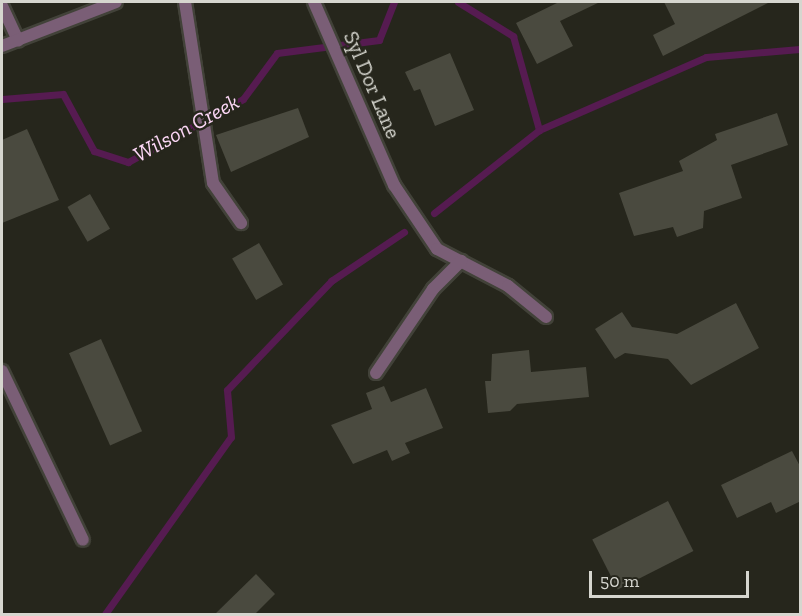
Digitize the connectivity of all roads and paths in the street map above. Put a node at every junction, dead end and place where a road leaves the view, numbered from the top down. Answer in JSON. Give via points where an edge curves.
{"nodes":[{"id":1,"x":116,"y":2,"type":"edge"},
{"id":2,"x":185,"y":2,"type":"edge"},
{"id":3,"x":314,"y":2,"type":"edge"},
{"id":4,"x":2,"y":6,"type":"edge"},
{"id":5,"x":18,"y":40,"type":"junction"},
{"id":6,"x":2,"y":46,"type":"edge"},
{"id":7,"x":240,"y":223,"type":"dead end"},
{"id":8,"x":461,"y":261,"type":"junction"},
{"id":9,"x":546,"y":317,"type":"dead end"},
{"id":10,"x":2,"y":371,"type":"edge"},
{"id":11,"x":376,"y":373,"type":"dead end"},
{"id":12,"x":83,"y":540,"type":"dead end"}],
"edges":[{"from":1,"to":5,"type":"street"},
{"from":2,"to":7,"type":"street","via":[[213,183]]},
{"from":3,"to":8,"type":"street","name":"Syl Dor Lane","via":[[394,185],[437,249]]},
{"from":4,"to":5,"type":"street"},
{"from":5,"to":6,"type":"street"},
{"from":8,"to":9,"type":"street","name":"Syl Dor Lane","via":[[508,286]]},
{"from":8,"to":11,"type":"street","via":[[433,289]]},
{"from":10,"to":12,"type":"street"}]}
